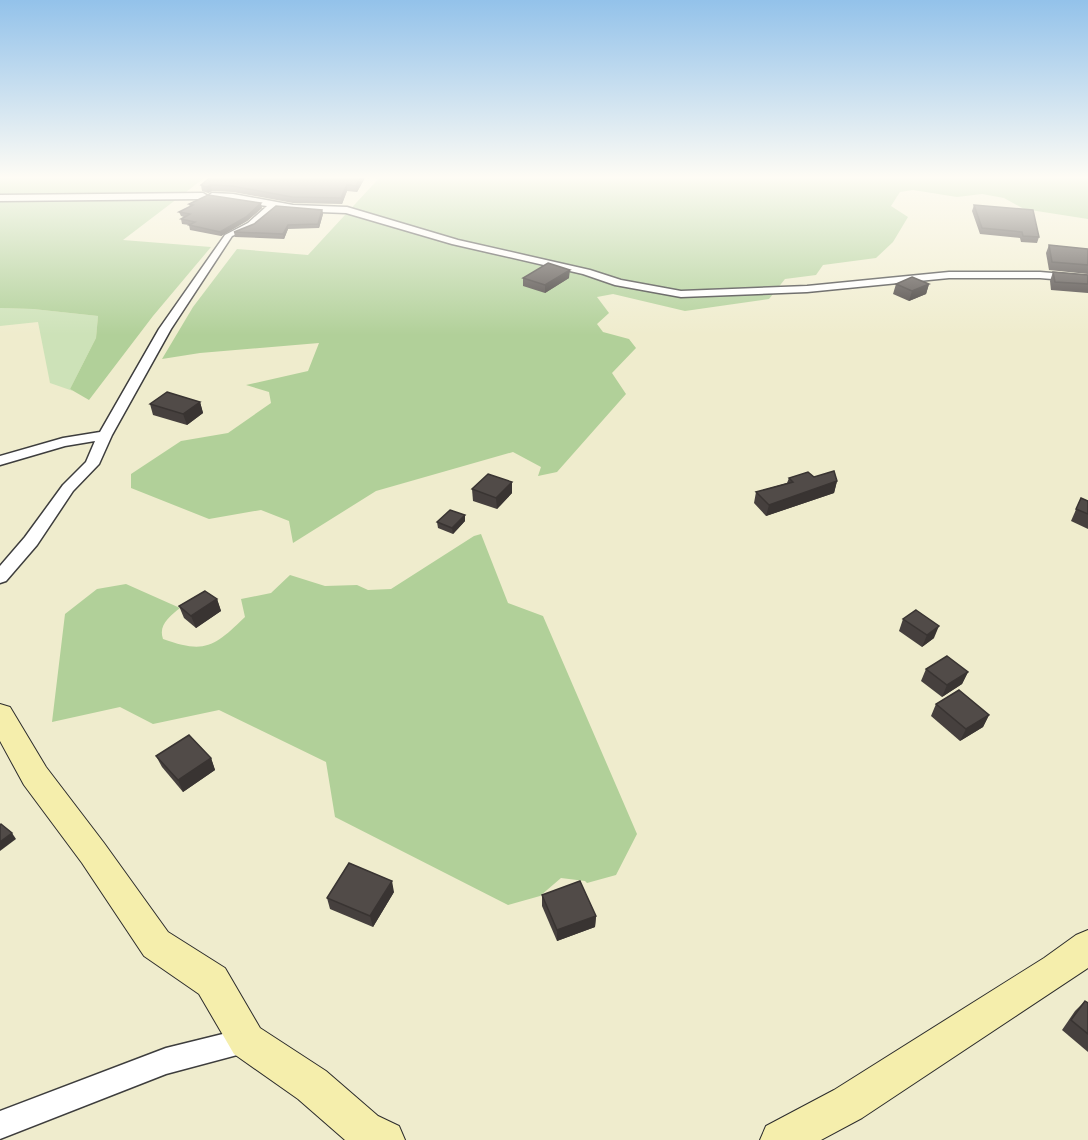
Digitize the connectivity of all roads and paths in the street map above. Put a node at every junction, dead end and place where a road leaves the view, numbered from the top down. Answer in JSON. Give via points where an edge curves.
{"nodes":[{"id":1,"x":232,"y":229,"type":"edge"},
{"id":2,"x":242,"y":229,"type":"edge"},
{"id":3,"x":412,"y":229,"type":"edge"},
{"id":4,"x":231,"y":234,"type":"junction"},
{"id":5,"x":1088,"y":279,"type":"edge"},
{"id":6,"x":105,"y":435,"type":"junction"},
{"id":7,"x":0,"y":461,"type":"edge"},
{"id":8,"x":0,"y":577,"type":"edge"},
{"id":9,"x":0,"y":715,"type":"edge"},
{"id":10,"x":1088,"y":947,"type":"edge"},
{"id":11,"x":247,"y":1041,"type":"junction"},
{"id":12,"x":0,"y":1125,"type":"edge"},
{"id":13,"x":385,"y":1140,"type":"edge"},
{"id":14,"x":780,"y":1140,"type":"edge"}],
"edges":[{"from":1,"to":4,"type":"street"},
{"from":2,"to":4,"type":"street"},
{"from":3,"to":5,"type":"street","via":[[619,283],[681,294],[807,289],[949,275]]},
{"from":4,"to":6,"type":"street","via":[[165,329]]},
{"from":6,"to":7,"type":"street","via":[[63,442]]},
{"from":6,"to":8,"type":"street","via":[[92,464],[68,488]]},
{"from":9,"to":11,"type":"main road","via":[[35,776],[156,944],[212,981]]},
{"from":10,"to":14,"type":"main road","via":[[848,1104]]},
{"from":11,"to":12,"type":"street","via":[[165,1061]]},
{"from":11,"to":13,"type":"main road","via":[[312,1085],[364,1130]]}]}
